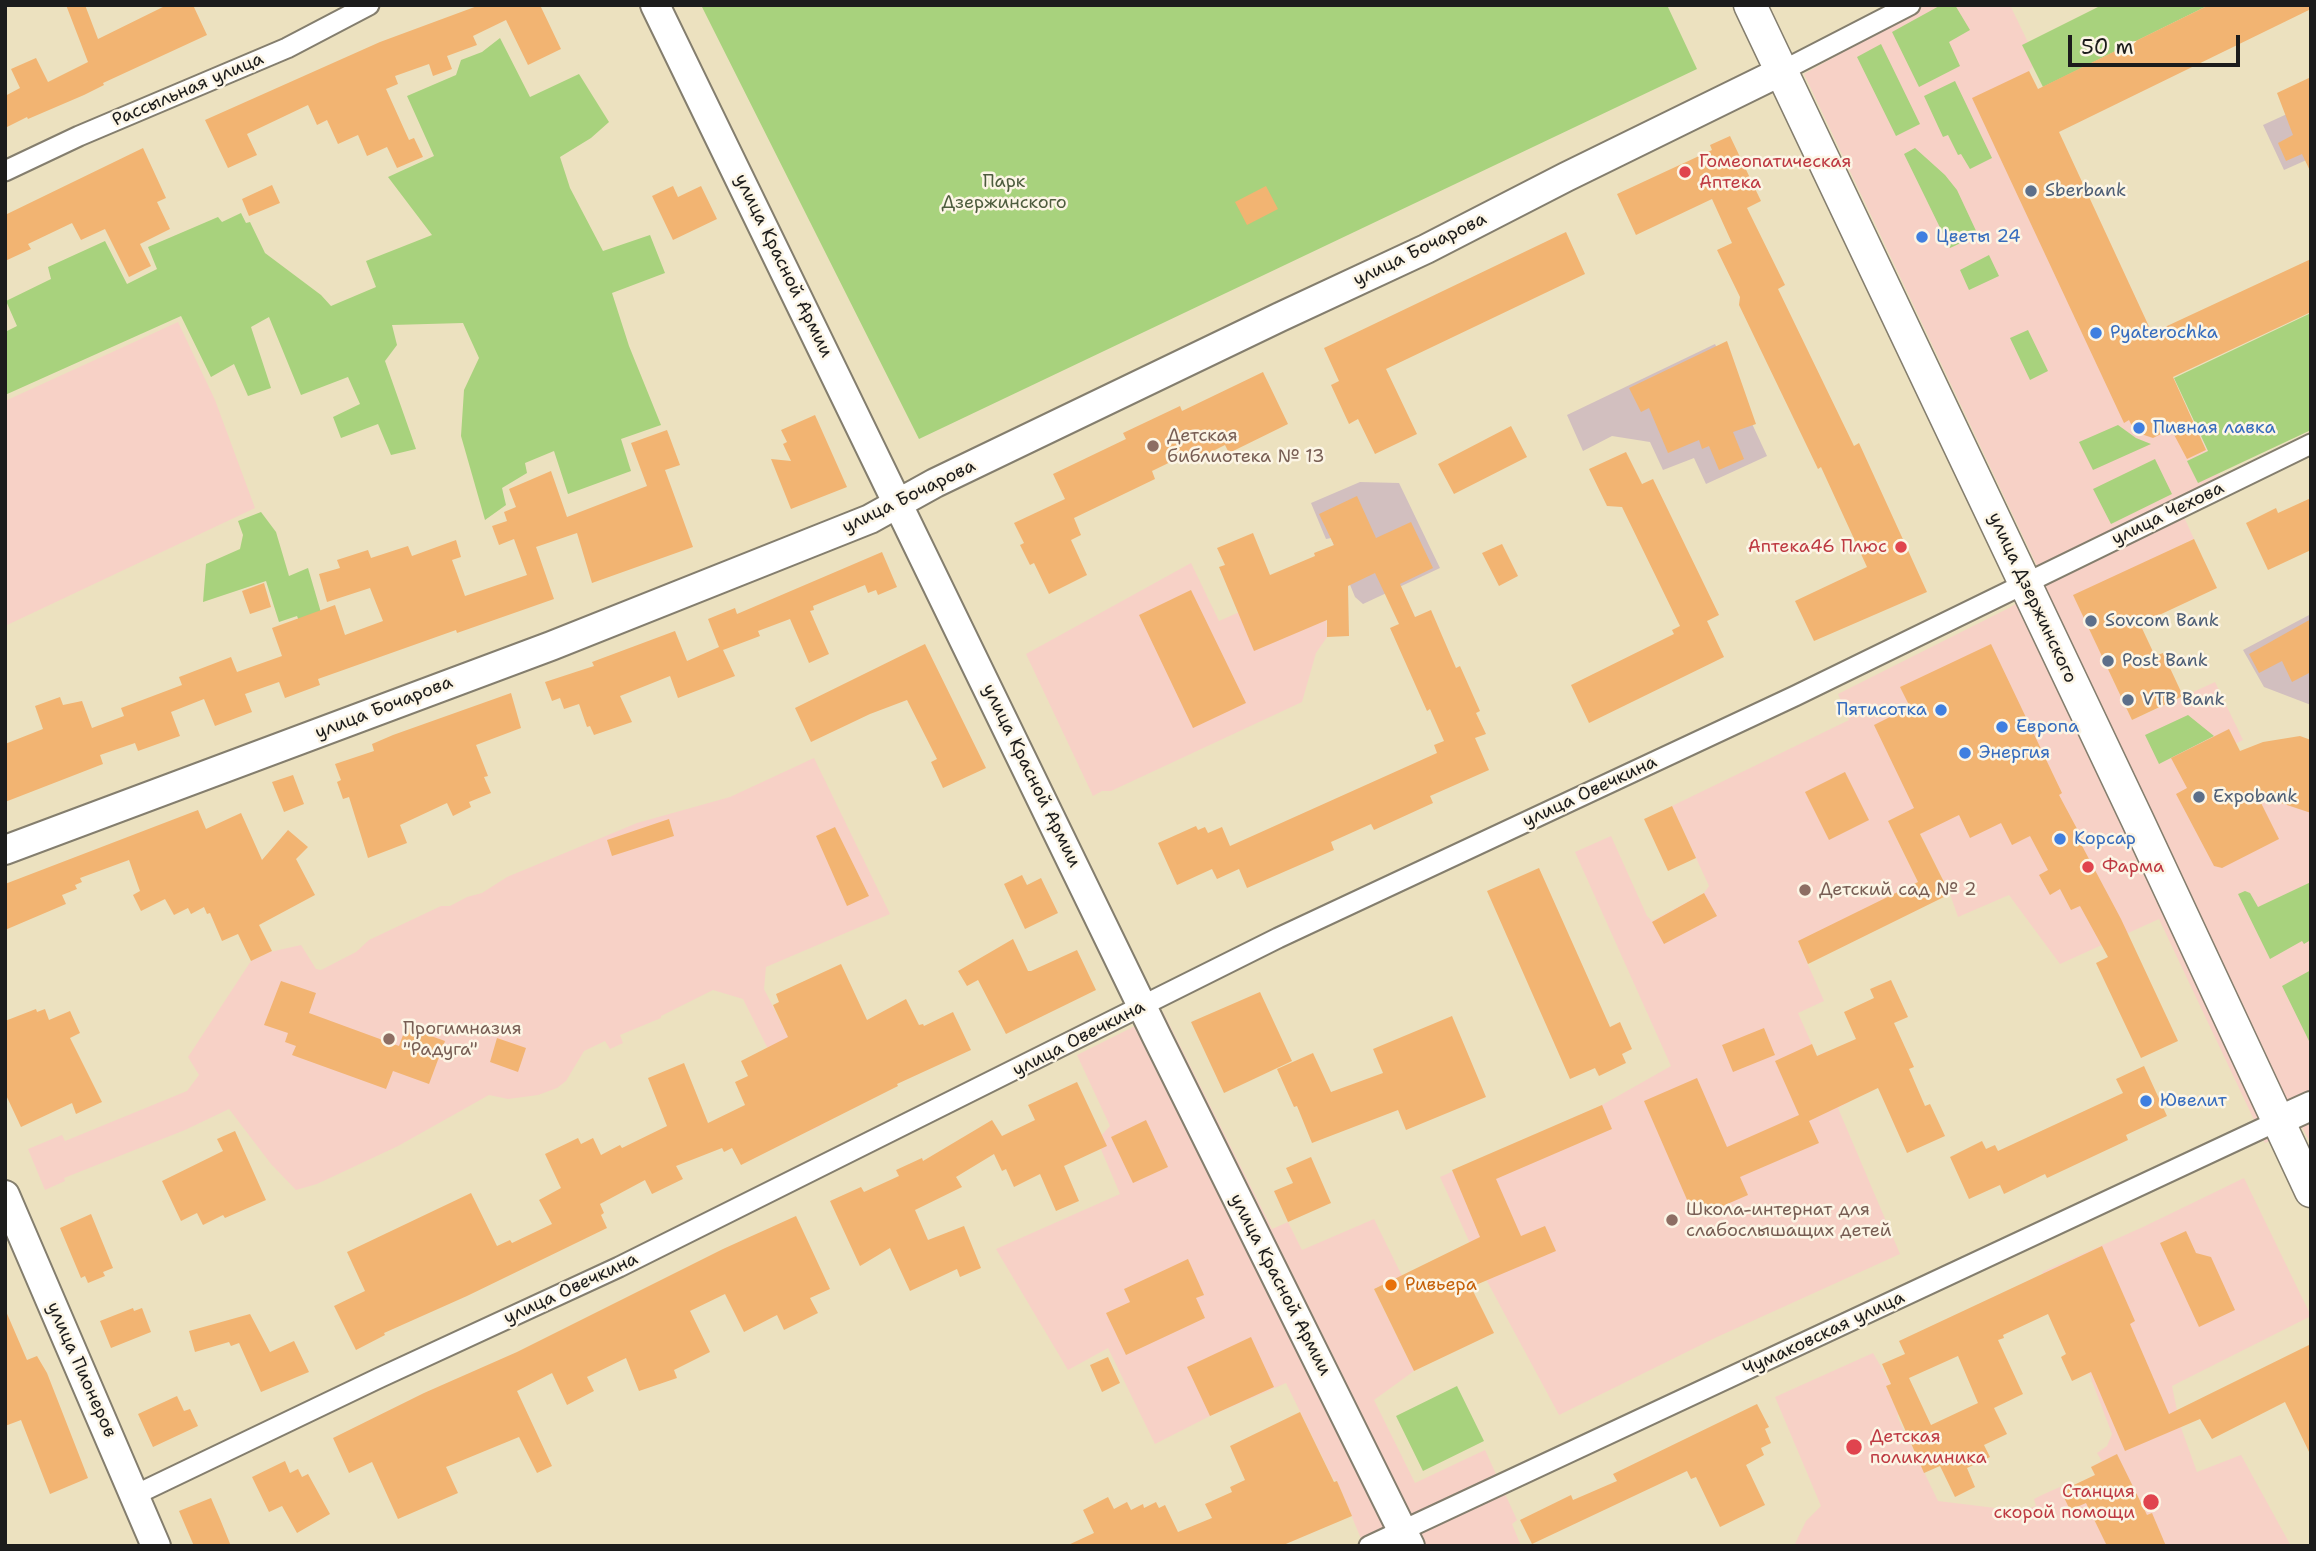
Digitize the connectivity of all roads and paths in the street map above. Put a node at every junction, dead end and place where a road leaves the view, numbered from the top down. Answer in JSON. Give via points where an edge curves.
{"nodes":[{"id":1,"x":369,"y":5,"type":"edge"},
{"id":2,"x":655,"y":5,"type":"edge"},
{"id":3,"x":1751,"y":5,"type":"edge"},
{"id":4,"x":1910,"y":5,"type":"edge"},
{"id":5,"x":1782,"y":71,"type":"junction"},
{"id":6,"x":5,"y":171,"type":"edge"},
{"id":7,"x":2311,"y":444,"type":"edge"},
{"id":8,"x":899,"y":504,"type":"junction"},
{"id":9,"x":2024,"y":583,"type":"junction"},
{"id":10,"x":5,"y":850,"type":"edge"},
{"id":11,"x":1142,"y":1007,"type":"junction"},
{"id":12,"x":2311,"y":1106,"type":"edge"},
{"id":13,"x":2278,"y":1121,"type":"junction"},
{"id":14,"x":2311,"y":1191,"type":"edge"},
{"id":15,"x":5,"y":1195,"type":"edge"},
{"id":16,"x":135,"y":1495,"type":"junction"},
{"id":17,"x":1406,"y":1538,"type":"edge"},
{"id":18,"x":156,"y":1546,"type":"edge"},
{"id":19,"x":1368,"y":1546,"type":"edge"}],
"edges":[{"from":1,"to":6,"type":"street","name":"Рассыльная улица","via":[[287,48]]},
{"from":2,"to":8,"type":"street","name":"улица Красной Армии"},
{"from":3,"to":5,"type":"main road","name":"улица Дзержинского"},
{"from":4,"to":5,"type":"street"},
{"from":5,"to":8,"type":"street","name":"улица Бочарова"},
{"from":5,"to":9,"type":"main road","name":"улица Дзержинского"},
{"from":7,"to":9,"type":"street","name":"улица Чехова"},
{"from":8,"to":10,"type":"street","name":"улица Бочарова","via":[[551,646]]},
{"from":8,"to":11,"type":"street","name":"улица Красной Армии"},
{"from":9,"to":11,"type":"street","name":"улица Овечкина"},
{"from":9,"to":13,"type":"main road","name":"улица Дзержинского"},
{"from":11,"to":16,"type":"street","name":"улица Овечкина","via":[[618,1267]]},
{"from":11,"to":17,"type":"street","name":"улица Красной Армии"},
{"from":12,"to":13,"type":"street"},
{"from":13,"to":14,"type":"main road","name":"улица Дзержинского"},
{"from":13,"to":17,"type":"street","name":"Чумаковская улица"},
{"from":15,"to":16,"type":"street","name":"улица Пионеров"},
{"from":16,"to":18,"type":"street","name":"улица Пионеров"},
{"from":17,"to":19,"type":"street","name":"Чумаковская улица"}]}
